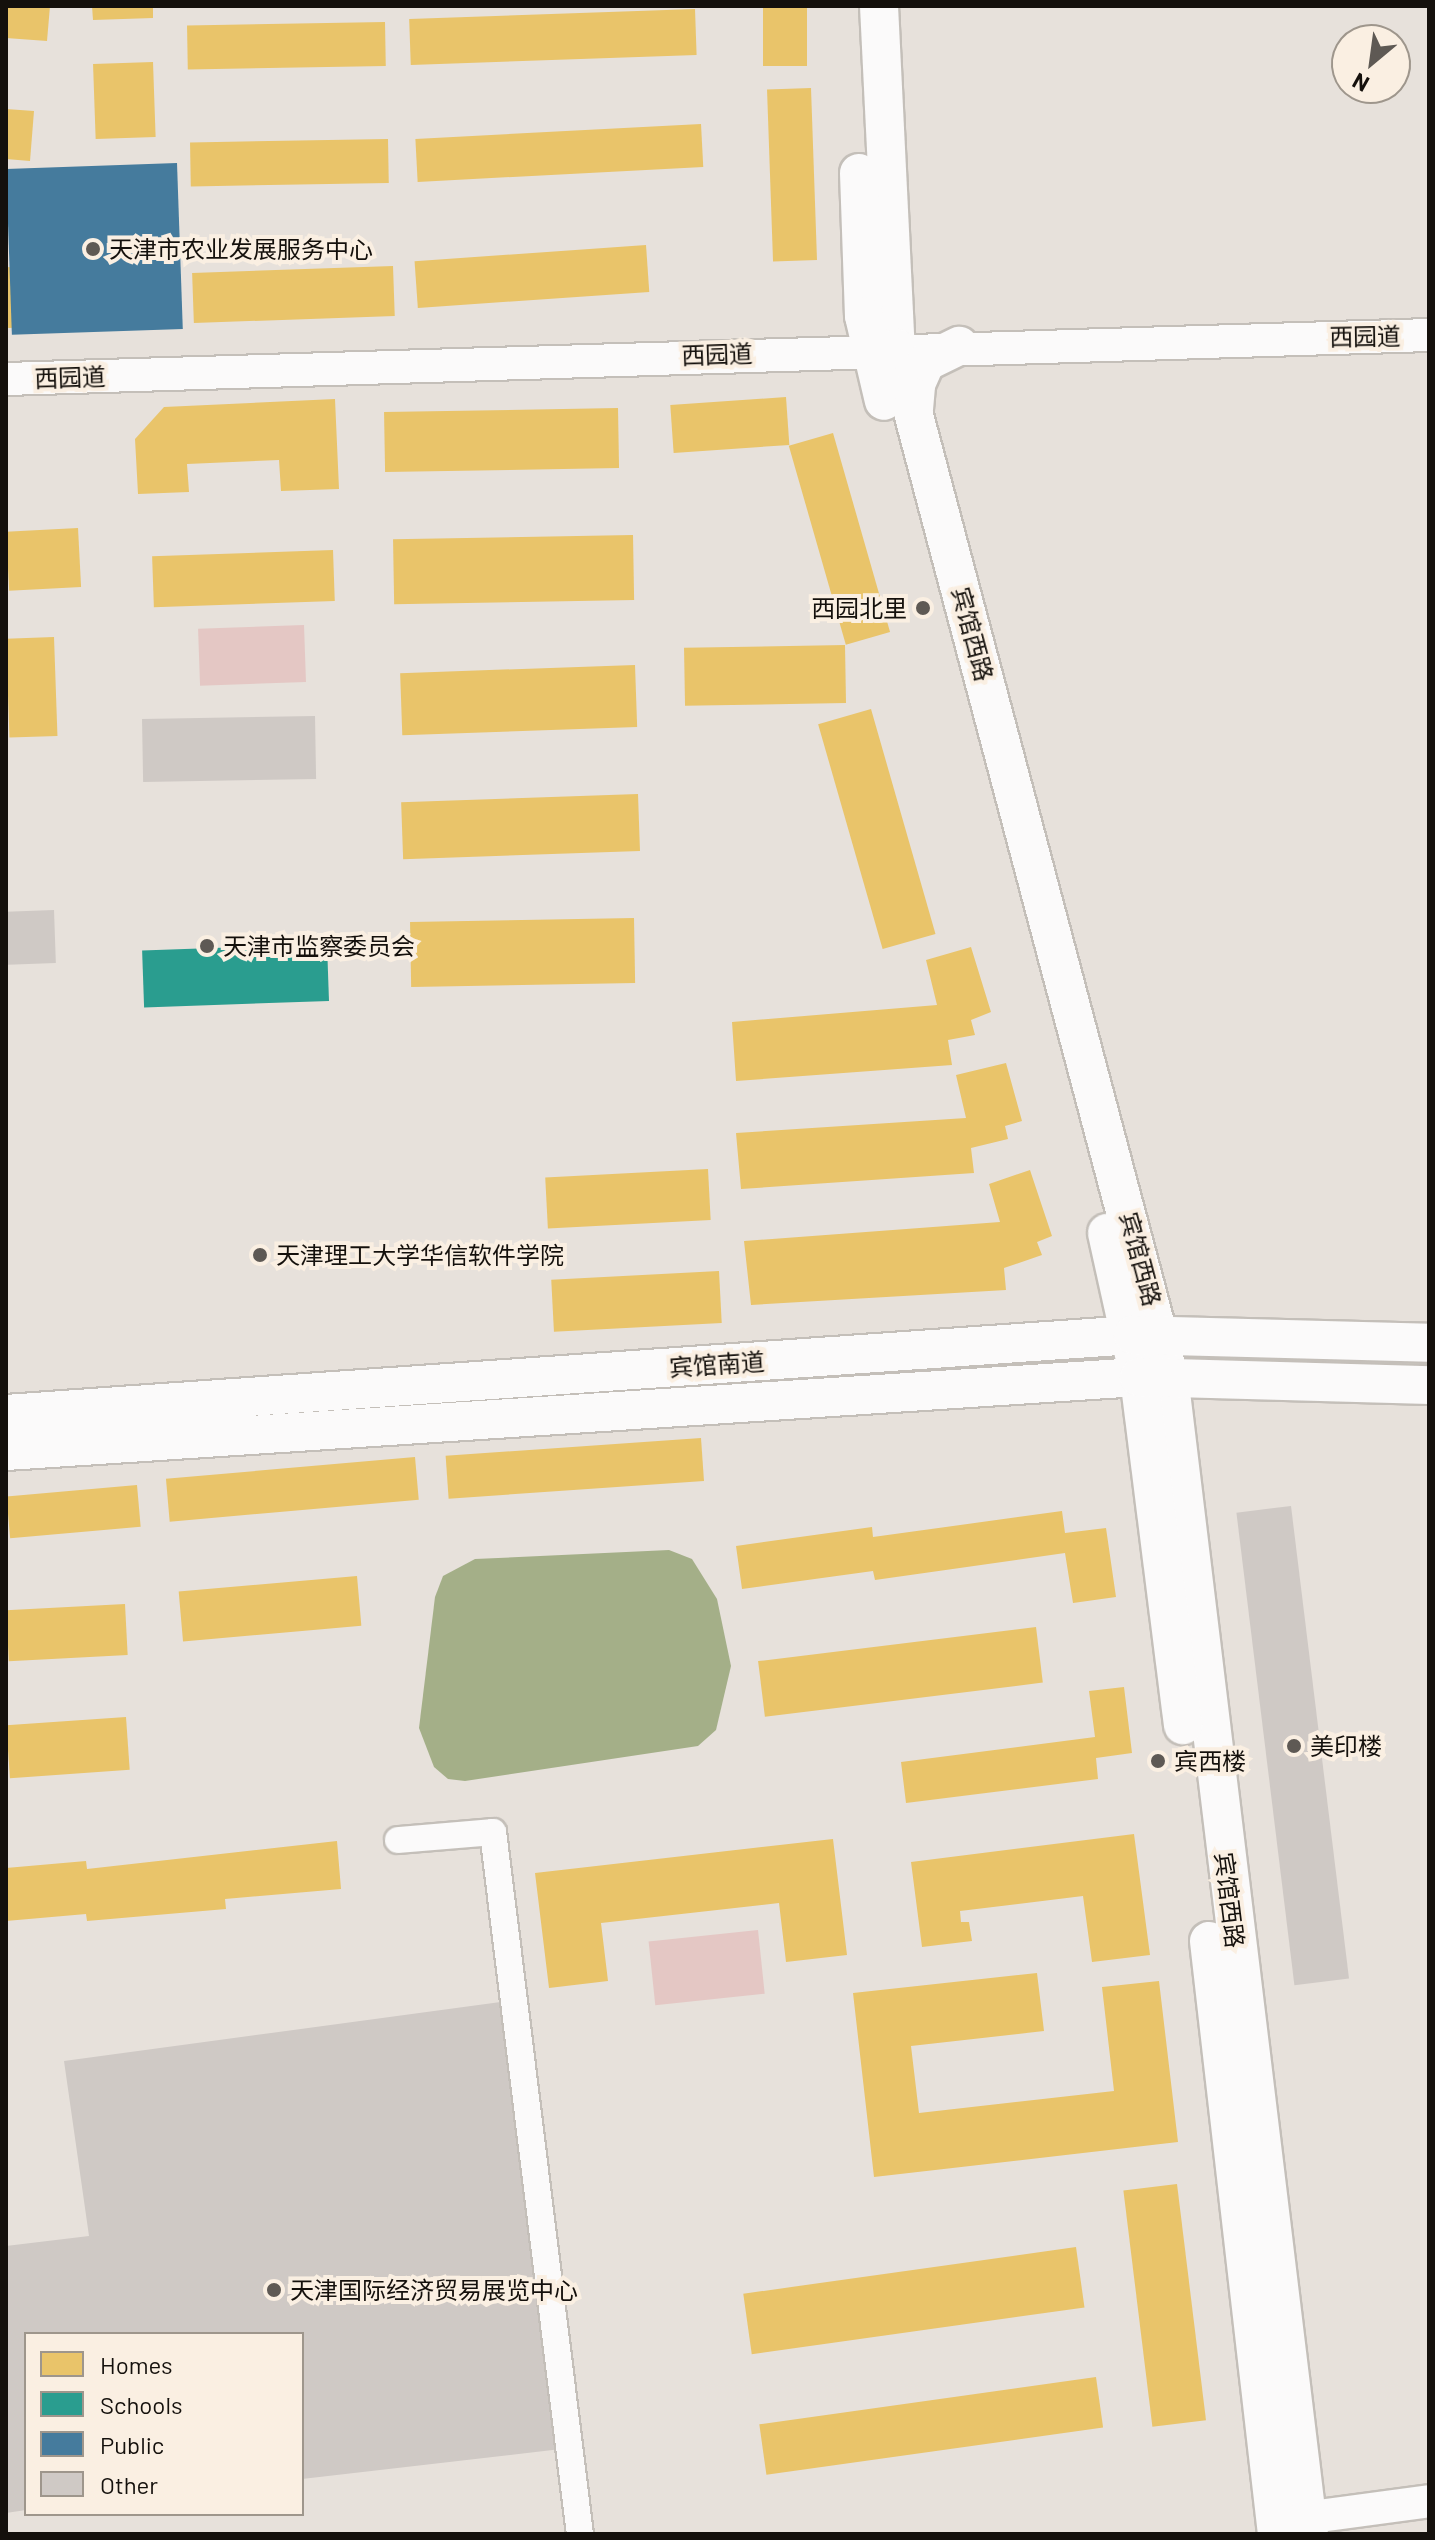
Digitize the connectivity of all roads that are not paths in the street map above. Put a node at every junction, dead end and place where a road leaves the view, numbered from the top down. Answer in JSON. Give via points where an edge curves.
{"nodes":[{"id":1,"x":853,"y":6,"type":"edge"},
{"id":2,"x":879,"y":6,"type":"edge"},
{"id":3,"x":1429,"y":315,"type":"edge"},
{"id":4,"x":1429,"y":335,"type":"edge"},
{"id":5,"x":960,"y":336,"type":"junction"},
{"id":6,"x":889,"y":343,"type":"junction"},
{"id":7,"x":6,"y":357,"type":"edge"},
{"id":8,"x":6,"y":379,"type":"edge"},
{"id":9,"x":901,"y":416,"type":"junction"},
{"id":10,"x":1147,"y":1335,"type":"junction"},
{"id":11,"x":1429,"y":1343,"type":"edge"},
{"id":12,"x":1154,"y":1376,"type":"junction"},
{"id":13,"x":1429,"y":1385,"type":"edge"},
{"id":14,"x":6,"y":1414,"type":"edge"},
{"id":15,"x":6,"y":1451,"type":"edge"},
{"id":16,"x":398,"y":1840,"type":"dead end"},
{"id":17,"x":1429,"y":2501,"type":"edge"},
{"id":18,"x":1292,"y":2527,"type":"edge"},
{"id":19,"x":580,"y":2534,"type":"edge"}],
"edges":[{"from":1,"to":6,"type":"main road","name":"宾馆西路"},
{"from":2,"to":6,"type":"main road","name":"宾馆西路"},
{"from":3,"to":5,"type":"street","name":"西园道"},
{"from":4,"to":5,"type":"street","name":"西园道"},
{"from":5,"to":6,"type":"street","name":"西园道"},
{"from":5,"to":9,"type":"main road","via":[[926,362]]},
{"from":6,"to":7,"type":"street","name":"西园道"},
{"from":6,"to":8,"type":"street","name":"西园道"},
{"from":6,"to":9,"type":"main road","name":"宾馆西路"},
{"from":9,"to":10,"type":"main road","name":"宾馆西路","via":[[1055,1021]]},
{"from":10,"to":11,"type":"main road","name":"宾馆南道"},
{"from":10,"to":12,"type":"main road","name":"宾馆西路"},
{"from":10,"to":14,"type":"main road","name":"宾馆南道"},
{"from":12,"to":13,"type":"main road","name":"宾馆南道"},
{"from":12,"to":15,"type":"main road","name":"宾馆南道"},
{"from":12,"to":18,"type":"main road","name":"宾馆西路"},
{"from":16,"to":19,"type":"street","via":[[493,1832]]},
{"from":17,"to":18,"type":"street"}]}
